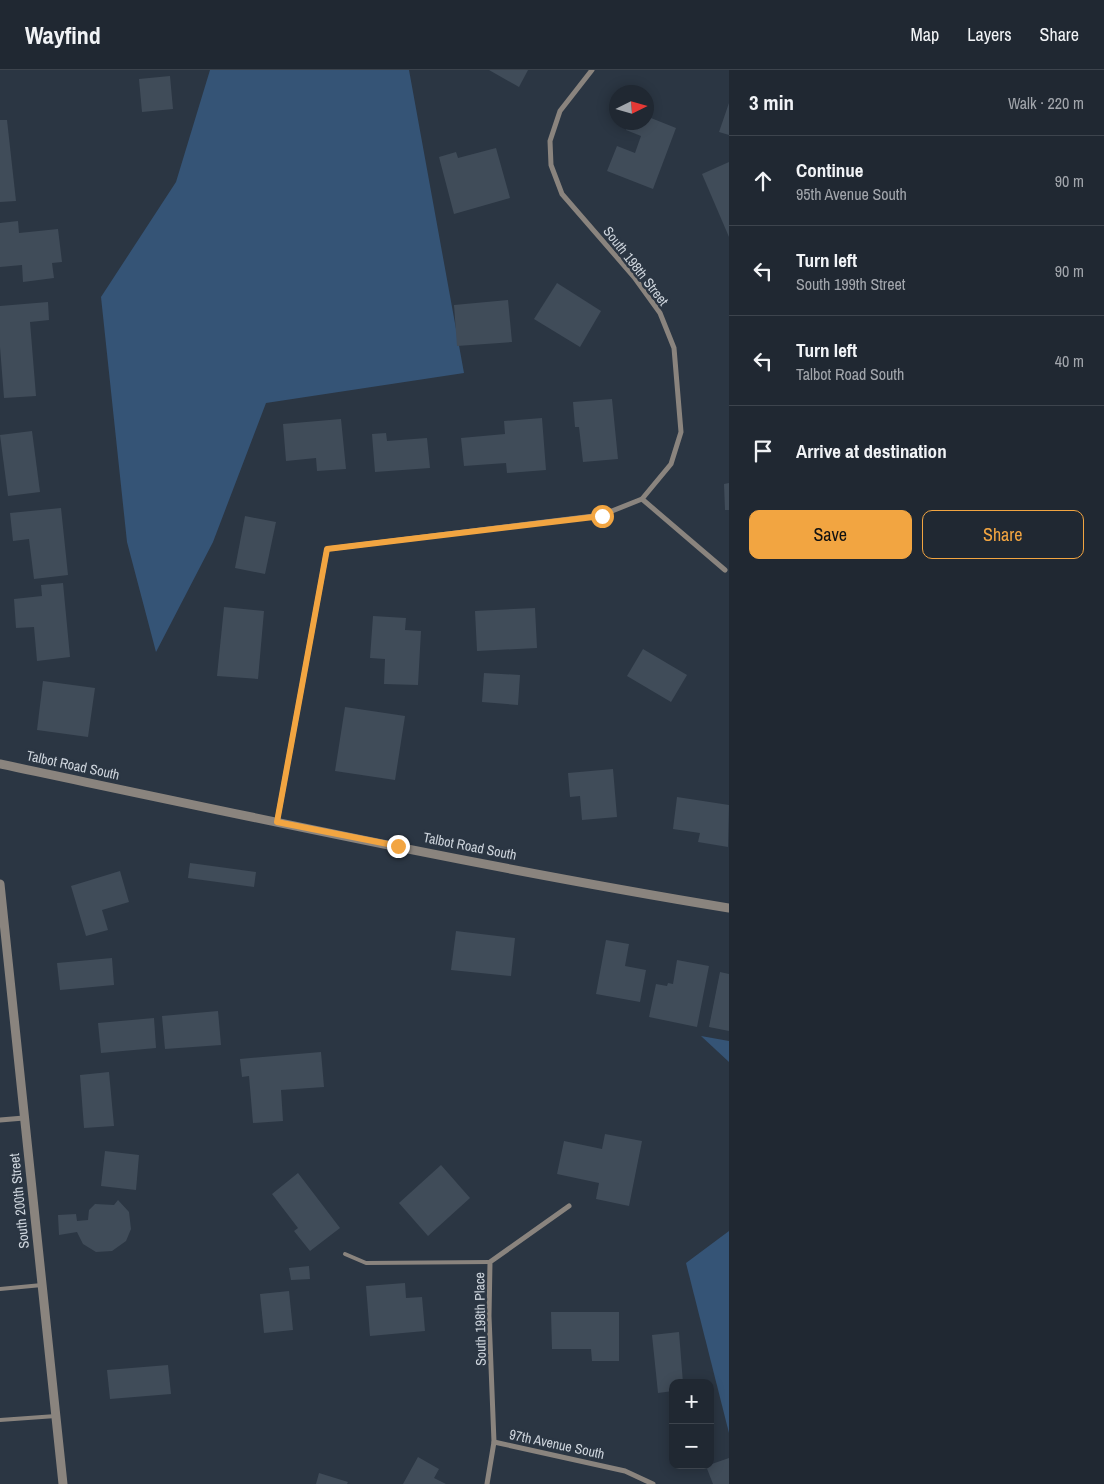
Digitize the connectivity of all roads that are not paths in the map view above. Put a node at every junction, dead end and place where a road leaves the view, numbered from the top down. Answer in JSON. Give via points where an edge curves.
{"nodes":[{"id":1,"x":592,"y":70,"type":"edge"},
{"id":2,"x":642,"y":499,"type":"junction"},
{"id":3,"x":725,"y":570,"type":"dead end"},
{"id":4,"x":0,"y":764,"type":"edge"},
{"id":5,"x":277,"y":822,"type":"junction"},
{"id":6,"x":0,"y":884,"type":"edge"},
{"id":7,"x":729,"y":908,"type":"edge"},
{"id":8,"x":3,"y":937,"type":"edge"},
{"id":9,"x":24,"y":1118,"type":"junction"},
{"id":10,"x":0,"y":1120,"type":"edge"},
{"id":11,"x":569,"y":1206,"type":"dead end"},
{"id":12,"x":345,"y":1254,"type":"dead end"},
{"id":13,"x":490,"y":1262,"type":"junction"},
{"id":14,"x":42,"y":1285,"type":"junction"},
{"id":15,"x":0,"y":1289,"type":"edge"},
{"id":16,"x":56,"y":1416,"type":"junction"},
{"id":17,"x":0,"y":1420,"type":"edge"},
{"id":18,"x":494,"y":1442,"type":"junction"},
{"id":19,"x":63,"y":1484,"type":"edge"},
{"id":20,"x":487,"y":1484,"type":"edge"},
{"id":21,"x":653,"y":1484,"type":"edge"}],
"edges":[{"from":1,"to":2,"type":"street","name":"South 198th Street","via":[[560,111],[550,141],[551,165],[562,194],[634,277],[660,313],[674,348],[681,432],[671,464]]},
{"from":2,"to":3,"type":"street"},
{"from":2,"to":5,"type":"street","via":[[602,516],[327,549]]},
{"from":4,"to":5,"type":"street","name":"Talbot Road South"},
{"from":5,"to":7,"type":"street","name":"Talbot Road South"},
{"from":6,"to":8,"type":"street","name":"South 200th Street"},
{"from":8,"to":9,"type":"street","name":"South 200th Street"},
{"from":9,"to":10,"type":"street"},
{"from":9,"to":14,"type":"street","name":"South 200th Street"},
{"from":11,"to":13,"type":"street","name":"South 198th Place"},
{"from":12,"to":13,"type":"lane","via":[[366,1263]]},
{"from":13,"to":18,"type":"street","name":"South 198th Place"},
{"from":14,"to":15,"type":"lane"},
{"from":14,"to":16,"type":"street","name":"South 200th Street"},
{"from":16,"to":17,"type":"lane"},
{"from":16,"to":19,"type":"street","name":"South 200th Street"},
{"from":18,"to":20,"type":"street","name":"97th Avenue South"},
{"from":18,"to":21,"type":"street","name":"97th Avenue South","via":[[625,1470]]}]}
